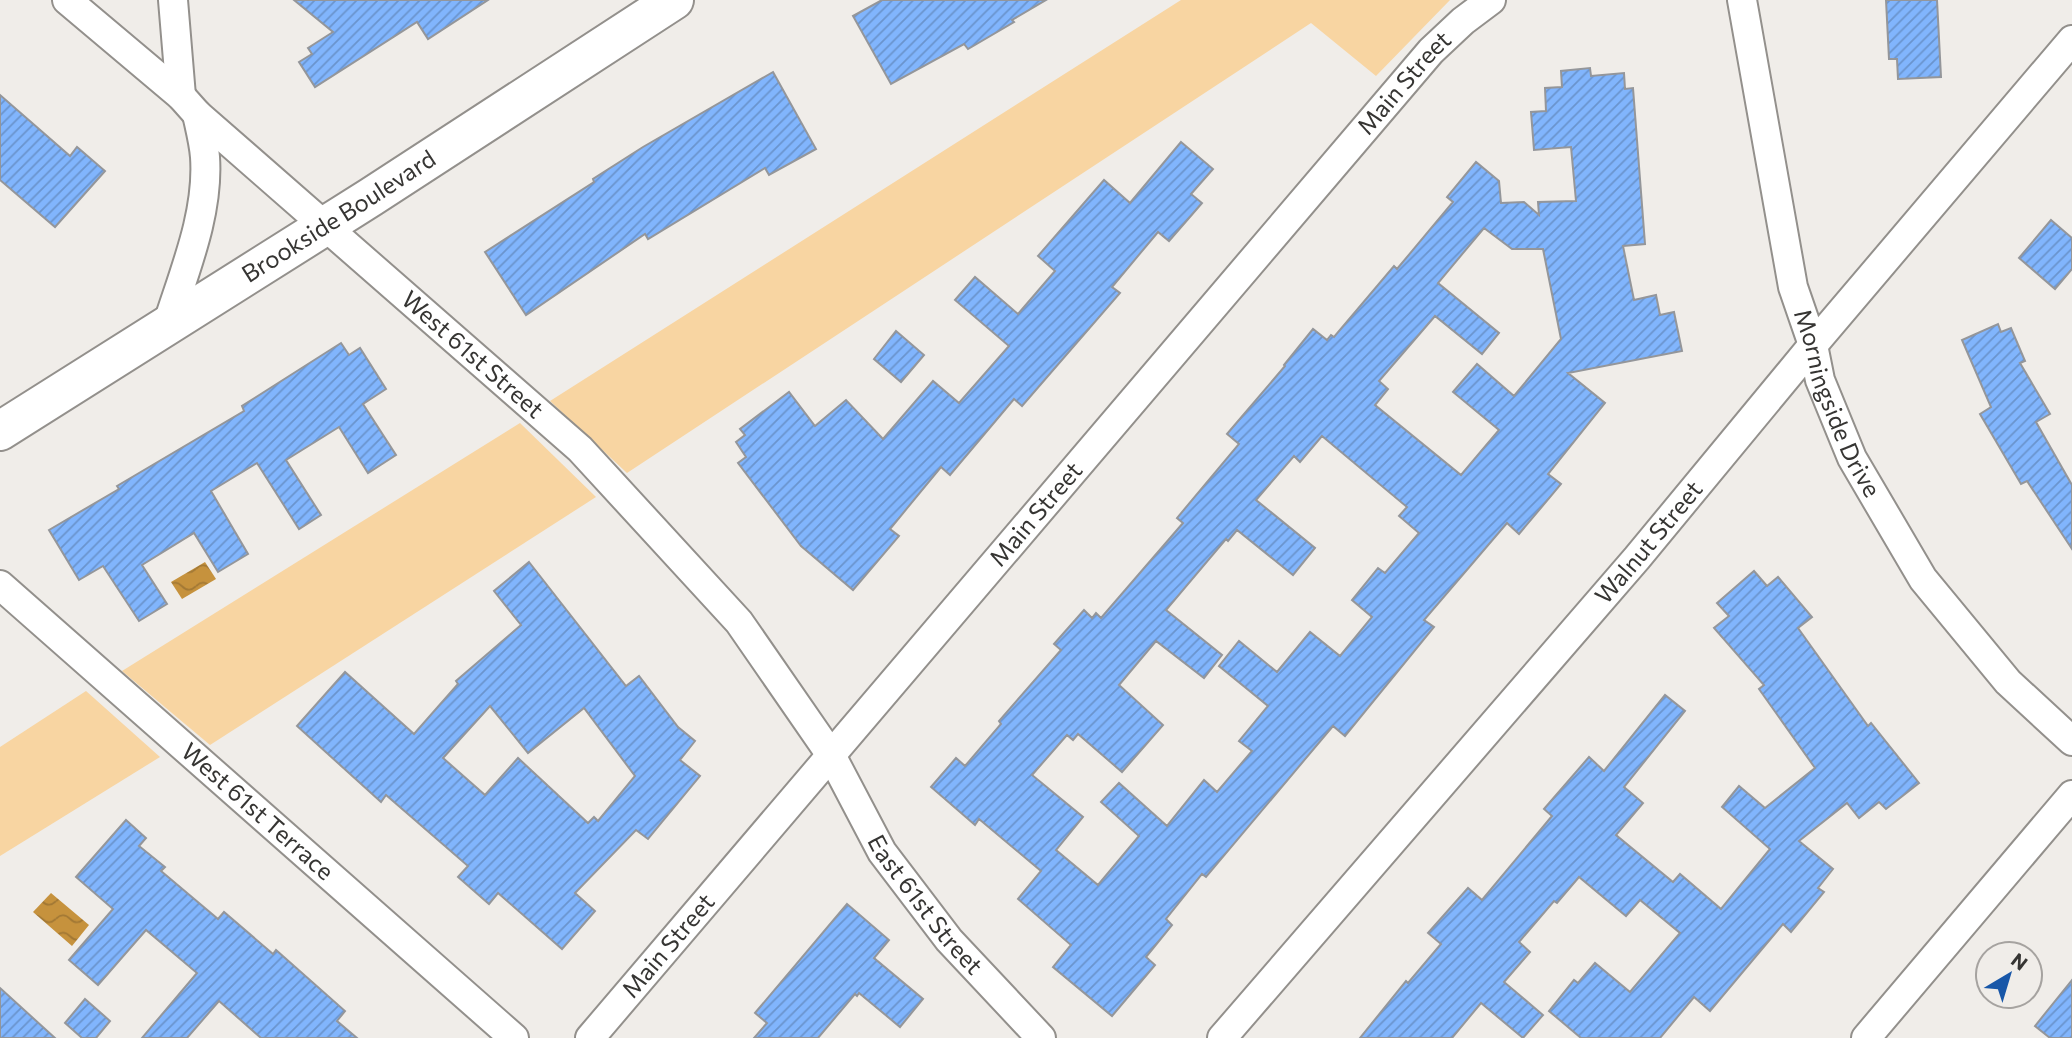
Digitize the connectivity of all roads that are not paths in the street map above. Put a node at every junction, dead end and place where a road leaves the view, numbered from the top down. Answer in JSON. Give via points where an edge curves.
{"nodes":[{"id":1,"x":67,"y":0,"type":"edge"},
{"id":2,"x":173,"y":0,"type":"edge"},
{"id":3,"x":674,"y":0,"type":"edge"},
{"id":4,"x":1491,"y":0,"type":"edge"},
{"id":5,"x":1742,"y":0,"type":"edge"},
{"id":6,"x":2072,"y":40,"type":"edge"},
{"id":7,"x":189,"y":105,"type":"junction"},
{"id":8,"x":326,"y":226,"type":"junction"},
{"id":9,"x":167,"y":326,"type":"junction"},
{"id":10,"x":1813,"y":345,"type":"junction"},
{"id":11,"x":0,"y":431,"type":"edge"},
{"id":12,"x":0,"y":585,"type":"edge"},
{"id":13,"x":2072,"y":741,"type":"edge"},
{"id":14,"x":831,"y":755,"type":"junction"},
{"id":15,"x":2072,"y":795,"type":"edge"},
{"id":16,"x":513,"y":1038,"type":"edge"},
{"id":17,"x":590,"y":1038,"type":"edge"},
{"id":18,"x":1041,"y":1038,"type":"edge"},
{"id":19,"x":1222,"y":1038,"type":"edge"},
{"id":20,"x":1866,"y":1038,"type":"edge"}],
"edges":[{"from":1,"to":7,"type":"street","name":"West 61st Street"},
{"from":2,"to":7,"type":"street"},
{"from":3,"to":8,"type":"main road","name":"Brookside Boulevard"},
{"from":4,"to":14,"type":"street","name":"Main Street","via":[[1431,51]]},
{"from":5,"to":10,"type":"street","name":"Morningside Drive","via":[[1793,287]]},
{"from":6,"to":10,"type":"street","name":"Walnut Street"},
{"from":7,"to":8,"type":"street","name":"West 61st Street"},
{"from":7,"to":9,"type":"street","via":[[205,158],[203,195],[194,242]]},
{"from":8,"to":9,"type":"main road","name":"Brookside Boulevard"},
{"from":8,"to":14,"type":"street","name":"West 61st Street","via":[[580,449],[738,622]]},
{"from":9,"to":11,"type":"main road","name":"Brookside Boulevard"},
{"from":10,"to":13,"type":"street","name":"Morningside Drive","via":[[1819,380],[1852,458],[1923,579],[2008,682]]},
{"from":10,"to":19,"type":"street","name":"Walnut Street","via":[[1637,558]]},
{"from":12,"to":16,"type":"street","name":"West 61st Terrace"},
{"from":14,"to":17,"type":"street","name":"Main Street"},
{"from":14,"to":18,"type":"street","name":"East 61st Street","via":[[882,852],[949,940]]},
{"from":15,"to":20,"type":"street"}]}
